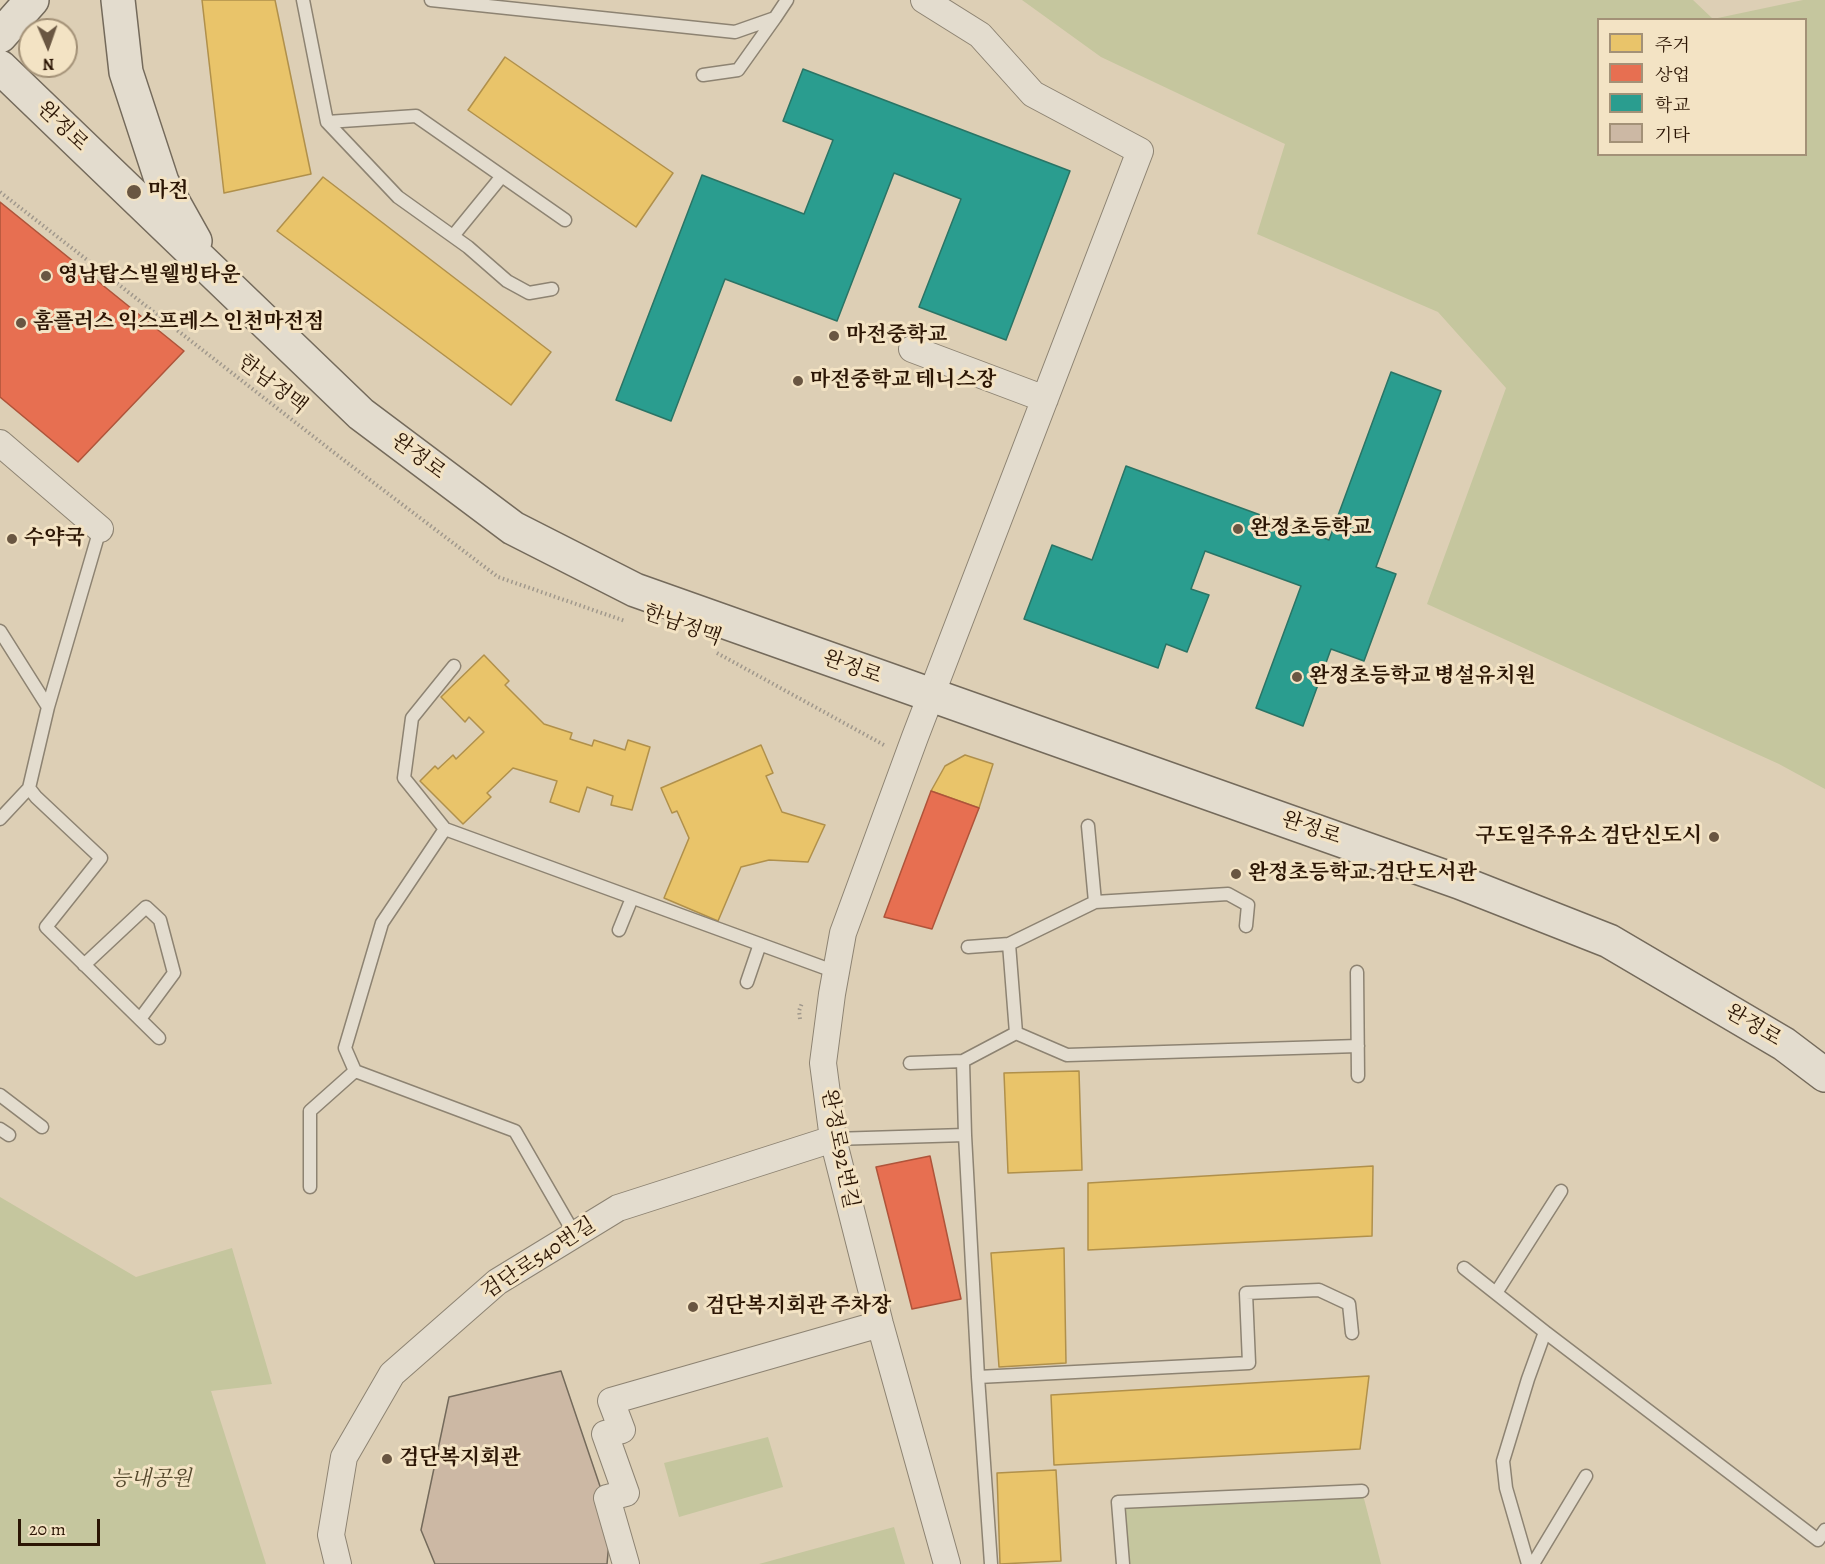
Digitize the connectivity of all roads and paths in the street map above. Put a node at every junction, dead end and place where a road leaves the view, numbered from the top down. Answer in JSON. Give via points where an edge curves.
{"nodes":[{"id":1,"x":32,"y":0,"type":"edge"},
{"id":2,"x":118,"y":0,"type":"edge"},
{"id":3,"x":303,"y":0,"type":"edge"},
{"id":4,"x":431,"y":0,"type":"edge"},
{"id":5,"x":787,"y":0,"type":"edge"},
{"id":6,"x":924,"y":0,"type":"edge"},
{"id":7,"x":775,"y":18,"type":"junction"},
{"id":8,"x":0,"y":36,"type":"edge"},
{"id":9,"x":0,"y":67,"type":"edge"},
{"id":10,"x":703,"y":75,"type":"dead end"},
{"id":11,"x":327,"y":122,"type":"junction"},
{"id":12,"x":502,"y":176,"type":"junction"},
{"id":13,"x":0,"y":192,"type":"edge"},
{"id":14,"x":565,"y":220,"type":"dead end"},
{"id":15,"x":453,"y":236,"type":"junction"},
{"id":16,"x":212,"y":271,"type":"junction"},
{"id":17,"x":552,"y":289,"type":"dead end"},
{"id":18,"x":912,"y":349,"type":"dead end"},
{"id":19,"x":1045,"y":399,"type":"junction"},
{"id":20,"x":0,"y":443,"type":"edge"},
{"id":21,"x":100,"y":529,"type":"joint"},
{"id":22,"x":629,"y":622,"type":"dead end"},
{"id":23,"x":0,"y":631,"type":"edge"},
{"id":24,"x":716,"y":653,"type":"dead end"},
{"id":25,"x":454,"y":666,"type":"dead end"},
{"id":26,"x":931,"y":696,"type":"junction"},
{"id":27,"x":48,"y":707,"type":"junction"},
{"id":28,"x":891,"y":749,"type":"dead end"},
{"id":29,"x":29,"y":789,"type":"junction"},
{"id":30,"x":0,"y":819,"type":"edge"},
{"id":31,"x":1088,"y":825,"type":"dead end"},
{"id":32,"x":445,"y":829,"type":"junction"},
{"id":33,"x":632,"y":898,"type":"junction"},
{"id":34,"x":1095,"y":902,"type":"junction"},
{"id":35,"x":1246,"y":926,"type":"dead end"},
{"id":36,"x":619,"y":930,"type":"dead end"},
{"id":37,"x":759,"y":944,"type":"junction"},
{"id":38,"x":1009,"y":944,"type":"junction"},
{"id":39,"x":968,"y":947,"type":"dead end"},
{"id":40,"x":84,"y":964,"type":"junction"},
{"id":41,"x":826,"y":968,"type":"junction"},
{"id":42,"x":1357,"y":972,"type":"dead end"},
{"id":43,"x":747,"y":982,"type":"dead end"},
{"id":44,"x":140,"y":1019,"type":"junction"},
{"id":45,"x":801,"y":1023,"type":"dead end"},
{"id":46,"x":1016,"y":1033,"type":"junction"},
{"id":47,"x":159,"y":1038,"type":"dead end"},
{"id":48,"x":1358,"y":1046,"type":"junction"},
{"id":49,"x":963,"y":1061,"type":"junction"},
{"id":50,"x":910,"y":1063,"type":"dead end"},
{"id":51,"x":355,"y":1071,"type":"junction"},
{"id":52,"x":1825,"y":1075,"type":"edge"},
{"id":53,"x":1358,"y":1076,"type":"dead end"},
{"id":54,"x":0,"y":1095,"type":"edge"},
{"id":55,"x":42,"y":1127,"type":"dead end"},
{"id":56,"x":965,"y":1135,"type":"junction"},
{"id":57,"x":833,"y":1139,"type":"junction"},
{"id":58,"x":310,"y":1187,"type":"dead end"},
{"id":59,"x":1561,"y":1191,"type":"dead end"},
{"id":60,"x":575,"y":1235,"type":"junction"},
{"id":61,"x":1464,"y":1268,"type":"dead end"},
{"id":62,"x":1496,"y":1293,"type":"junction"},
{"id":63,"x":880,"y":1324,"type":"junction"},
{"id":64,"x":1545,"y":1332,"type":"junction"},
{"id":65,"x":1352,"y":1333,"type":"dead end"},
{"id":66,"x":978,"y":1377,"type":"junction"},
{"id":67,"x":1586,"y":1476,"type":"dead end"},
{"id":68,"x":1362,"y":1491,"type":"dead end"},
{"id":69,"x":1825,"y":1530,"type":"edge"},
{"id":70,"x":338,"y":1564,"type":"edge"},
{"id":71,"x":626,"y":1564,"type":"edge"},
{"id":72,"x":947,"y":1564,"type":"edge"},
{"id":73,"x":991,"y":1564,"type":"edge"},
{"id":74,"x":1123,"y":1564,"type":"edge"},
{"id":75,"x":1528,"y":1564,"type":"edge"},
{"id":76,"x":1533,"y":1564,"type":"edge"}],
"edges":[{"from":1,"to":8,"type":"main road"},
{"from":2,"to":16,"type":"main road","via":[[126,72],[162,182]]},
{"from":3,"to":11,"type":"lane"},
{"from":4,"to":7,"type":"lane","via":[[735,32]]},
{"from":5,"to":7,"type":"lane"},
{"from":6,"to":19,"type":"street","name":"완정로92번길","via":[[980,35],[1033,94],[1140,151]]},
{"from":7,"to":10,"type":"lane","via":[[738,70]]},
{"from":9,"to":16,"type":"main road","name":"완정로"},
{"from":11,"to":12,"type":"lane","via":[[416,116]]},
{"from":11,"to":15,"type":"lane","via":[[398,197]]},
{"from":12,"to":14,"type":"lane"},
{"from":12,"to":15,"type":"lane"},
{"from":13,"to":22,"type":"path","name":"한남정맥","via":[[498,577]]},
{"from":15,"to":17,"type":"lane","via":[[507,281],[529,294]]},
{"from":16,"to":26,"type":"main road","name":"완정로","via":[[361,414],[513,528],[635,590]]},
{"from":18,"to":19,"type":"street"},
{"from":19,"to":26,"type":"street","name":"완정로92번길"},
{"from":20,"to":21,"type":"street"},
{"from":21,"to":27,"type":"lane"},
{"from":23,"to":27,"type":"lane"},
{"from":24,"to":28,"type":"path","name":"한남정맥"},
{"from":25,"to":32,"type":"lane","via":[[412,718],[404,778]]},
{"from":26,"to":41,"type":"street","name":"완정로92번길","via":[[843,933]]},
{"from":26,"to":52,"type":"main road","name":"완정로","via":[[1459,882],[1609,941],[1784,1044]]},
{"from":27,"to":29,"type":"lane"},
{"from":29,"to":30,"type":"lane"},
{"from":29,"to":40,"type":"lane","via":[[101,858],[46,927]]},
{"from":31,"to":34,"type":"lane"},
{"from":32,"to":33,"type":"lane"},
{"from":32,"to":51,"type":"lane","via":[[382,923],[345,1048]]},
{"from":33,"to":36,"type":"lane"},
{"from":33,"to":37,"type":"lane"},
{"from":34,"to":35,"type":"lane","via":[[1228,894],[1248,905]]},
{"from":34,"to":38,"type":"lane"},
{"from":37,"to":41,"type":"lane"},
{"from":37,"to":43,"type":"lane"},
{"from":38,"to":39,"type":"lane"},
{"from":38,"to":46,"type":"lane"},
{"from":40,"to":44,"type":"lane"},
{"from":40,"to":44,"type":"lane","via":[[146,907],[160,920],[174,973]]},
{"from":41,"to":45,"type":"path","via":[[799,1011]]},
{"from":41,"to":57,"type":"street","name":"완정로92번길","via":[[823,1063]]},
{"from":42,"to":48,"type":"lane"},
{"from":44,"to":47,"type":"lane"},
{"from":46,"to":48,"type":"lane","via":[[1067,1055]]},
{"from":46,"to":49,"type":"lane"},
{"from":48,"to":53,"type":"lane"},
{"from":49,"to":50,"type":"lane"},
{"from":49,"to":56,"type":"lane"},
{"from":51,"to":58,"type":"lane","via":[[310,1111]]},
{"from":51,"to":60,"type":"lane","via":[[515,1131]]},
{"from":54,"to":55,"type":"lane"},
{"from":56,"to":57,"type":"lane"},
{"from":56,"to":66,"type":"lane"},
{"from":57,"to":60,"type":"street","name":"검단로540번길","via":[[618,1208]]},
{"from":57,"to":63,"type":"street","name":"완정로92번길"},
{"from":59,"to":62,"type":"lane"},
{"from":60,"to":70,"type":"street","name":"검단로540번길","via":[[497,1282],[392,1374],[344,1457],[331,1535]]},
{"from":61,"to":62,"type":"lane"},
{"from":62,"to":64,"type":"lane"},
{"from":63,"to":71,"type":"street","via":[[611,1401],[622,1430],[605,1434],[626,1493],[607,1498]]},
{"from":63,"to":72,"type":"street","name":"완정로92번길"},
{"from":64,"to":69,"type":"lane","via":[[1818,1540]]},
{"from":64,"to":75,"type":"lane","via":[[1503,1461],[1506,1488]]},
{"from":65,"to":66,"type":"lane","via":[[1349,1304],[1319,1290],[1246,1293],[1249,1363]]},
{"from":66,"to":73,"type":"lane"},
{"from":67,"to":76,"type":"lane"},
{"from":68,"to":74,"type":"lane","via":[[1118,1502]]}]}
